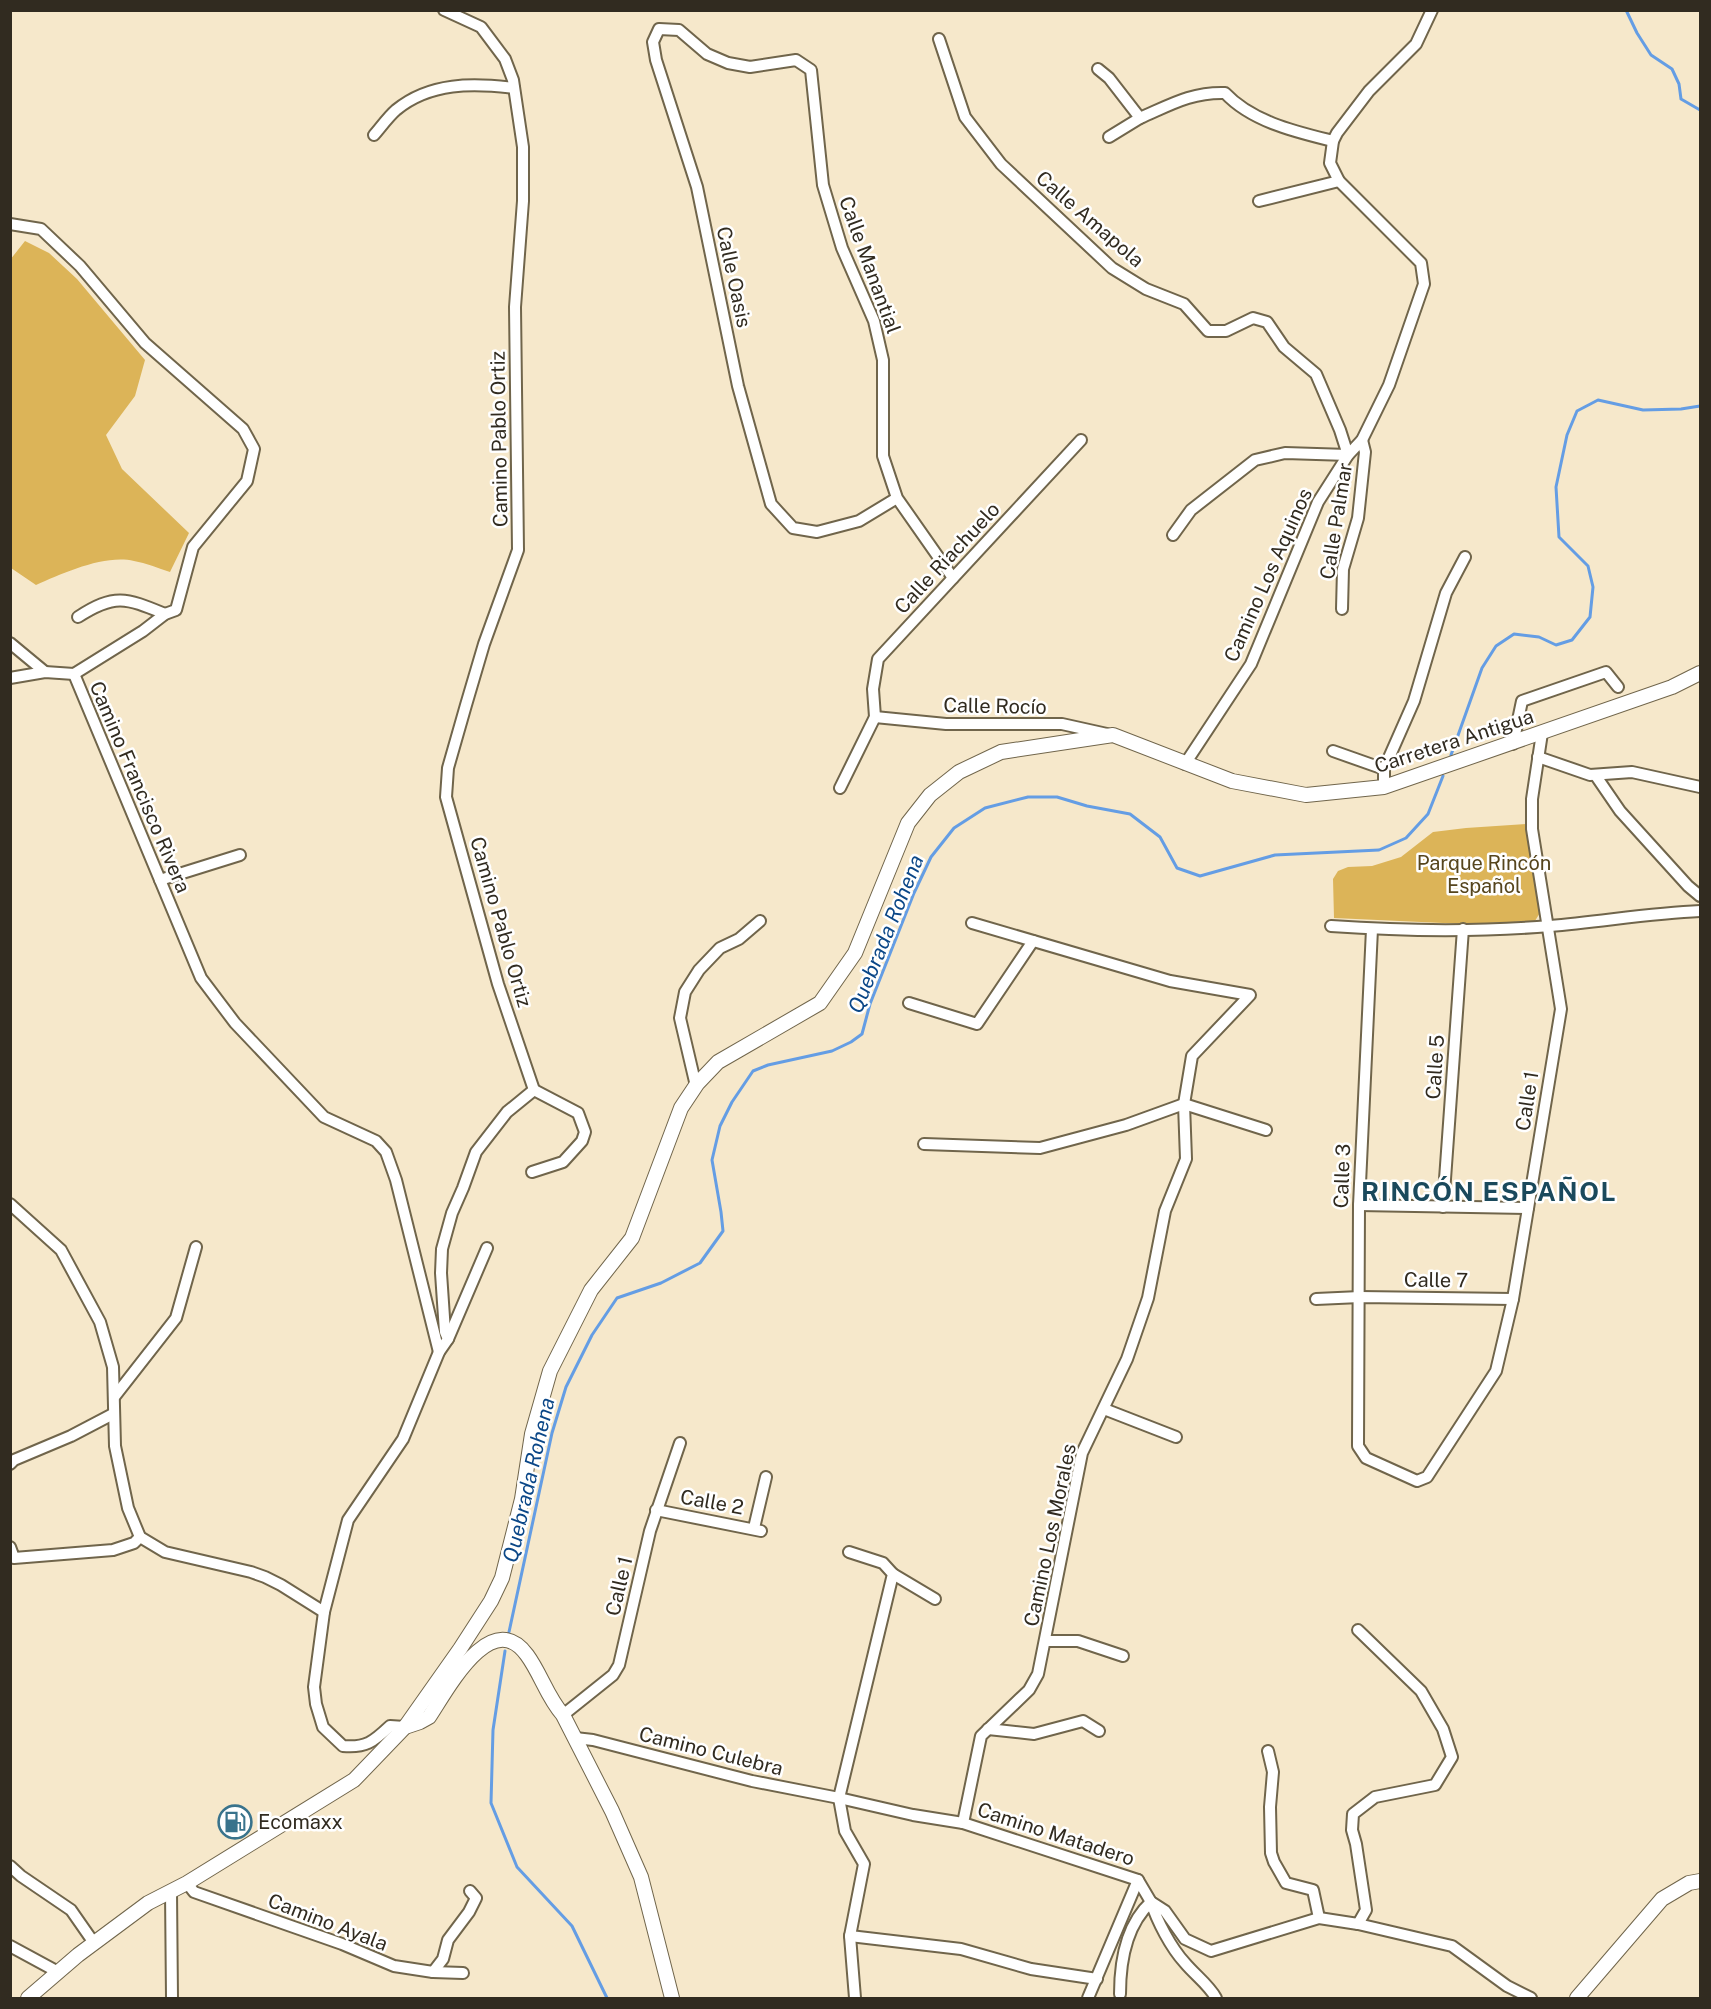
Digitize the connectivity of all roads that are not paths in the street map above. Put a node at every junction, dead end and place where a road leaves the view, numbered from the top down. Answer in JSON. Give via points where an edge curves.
{"nodes":[{"id":1,"x":444,"y":10,"type":"edge"},
{"id":2,"x":1432,"y":10,"type":"edge"},
{"id":3,"x":939,"y":39,"type":"dead end"},
{"id":4,"x":761,"y":65,"type":"joint"},
{"id":5,"x":1098,"y":69,"type":"dead end"},
{"id":6,"x":514,"y":88,"type":"junction"},
{"id":7,"x":1140,"y":118,"type":"junction"},
{"id":8,"x":374,"y":135,"type":"dead end"},
{"id":9,"x":1109,"y":137,"type":"dead end"},
{"id":10,"x":1333,"y":141,"type":"junction"},
{"id":11,"x":1339,"y":181,"type":"junction"},
{"id":12,"x":1259,"y":201,"type":"dead end"},
{"id":13,"x":10,"y":224,"type":"edge"},
{"id":14,"x":1081,"y":440,"type":"dead end"},
{"id":15,"x":1362,"y":440,"type":"junction"},
{"id":16,"x":1348,"y":455,"type":"junction"},
{"id":17,"x":897,"y":498,"type":"junction"},
{"id":18,"x":1173,"y":534,"type":"dead end"},
{"id":19,"x":1465,"y":556,"type":"dead end"},
{"id":20,"x":953,"y":578,"type":"junction"},
{"id":21,"x":1342,"y":609,"type":"dead end"},
{"id":22,"x":165,"y":614,"type":"junction"},
{"id":23,"x":78,"y":617,"type":"dead end"},
{"id":24,"x":10,"y":643,"type":"edge"},
{"id":25,"x":45,"y":672,"type":"junction"},
{"id":26,"x":74,"y":674,"type":"junction"},
{"id":27,"x":1701,"y":674,"type":"edge"},
{"id":28,"x":10,"y":678,"type":"edge"},
{"id":29,"x":1618,"y":687,"type":"dead end"},
{"id":30,"x":875,"y":717,"type":"junction"},
{"id":31,"x":1542,"y":733,"type":"junction"},
{"id":32,"x":1113,"y":735,"type":"junction"},
{"id":33,"x":1514,"y":744,"type":"junction"},
{"id":34,"x":1333,"y":751,"type":"dead end"},
{"id":35,"x":1538,"y":757,"type":"junction"},
{"id":36,"x":1185,"y":764,"type":"junction"},
{"id":37,"x":1384,"y":769,"type":"junction"},
{"id":38,"x":1596,"y":776,"type":"junction"},
{"id":39,"x":1384,"y":787,"type":"junction"},
{"id":40,"x":1701,"y":787,"type":"edge"},
{"id":41,"x":840,"y":788,"type":"dead end"},
{"id":42,"x":240,"y":855,"type":"dead end"},
{"id":43,"x":160,"y":880,"type":"junction"},
{"id":44,"x":1701,"y":896,"type":"edge"},
{"id":45,"x":1701,"y":911,"type":"edge"},
{"id":46,"x":760,"y":921,"type":"dead end"},
{"id":47,"x":972,"y":923,"type":"dead end"},
{"id":48,"x":1331,"y":926,"type":"dead end"},
{"id":49,"x":1549,"y":926,"type":"junction"},
{"id":50,"x":1372,"y":929,"type":"junction"},
{"id":51,"x":1463,"y":929,"type":"junction"},
{"id":52,"x":1033,"y":941,"type":"junction"},
{"id":53,"x":909,"y":1003,"type":"dead end"},
{"id":54,"x":696,"y":1086,"type":"junction"},
{"id":55,"x":534,"y":1090,"type":"junction"},
{"id":56,"x":1184,"y":1104,"type":"junction"},
{"id":57,"x":1266,"y":1130,"type":"dead end"},
{"id":58,"x":924,"y":1144,"type":"dead end"},
{"id":59,"x":532,"y":1172,"type":"dead end"},
{"id":60,"x":10,"y":1204,"type":"edge"},
{"id":61,"x":1359,"y":1205,"type":"junction"},
{"id":62,"x":1443,"y":1207,"type":"junction"},
{"id":63,"x":1528,"y":1208,"type":"junction"},
{"id":64,"x":196,"y":1247,"type":"dead end"},
{"id":65,"x":487,"y":1248,"type":"dead end"},
{"id":66,"x":1360,"y":1297,"type":"junction"},
{"id":67,"x":1316,"y":1299,"type":"dead end"},
{"id":68,"x":1513,"y":1299,"type":"junction"},
{"id":69,"x":448,"y":1339,"type":"junction"},
{"id":70,"x":439,"y":1352,"type":"junction"},
{"id":71,"x":115,"y":1396,"type":"junction"},
{"id":72,"x":1104,"y":1409,"type":"junction"},
{"id":73,"x":114,"y":1414,"type":"junction"},
{"id":74,"x":1176,"y":1437,"type":"dead end"},
{"id":75,"x":680,"y":1443,"type":"dead end"},
{"id":76,"x":1439,"y":1459,"type":"joint"},
{"id":77,"x":10,"y":1464,"type":"edge"},
{"id":78,"x":766,"y":1477,"type":"dead end"},
{"id":79,"x":656,"y":1510,"type":"junction"},
{"id":80,"x":140,"y":1537,"type":"junction"},
{"id":81,"x":10,"y":1547,"type":"edge"},
{"id":82,"x":849,"y":1552,"type":"dead end"},
{"id":83,"x":893,"y":1574,"type":"junction"},
{"id":84,"x":935,"y":1599,"type":"dead end"},
{"id":85,"x":324,"y":1612,"type":"junction"},
{"id":86,"x":1358,"y":1630,"type":"dead end"},
{"id":87,"x":1045,"y":1641,"type":"junction"},
{"id":88,"x":1124,"y":1656,"type":"dead end"},
{"id":89,"x":563,"y":1715,"type":"junction"},
{"id":90,"x":405,"y":1727,"type":"junction"},
{"id":91,"x":988,"y":1729,"type":"junction"},
{"id":92,"x":1099,"y":1731,"type":"dead end"},
{"id":93,"x":574,"y":1738,"type":"junction"},
{"id":94,"x":1268,"y":1751,"type":"dead end"},
{"id":95,"x":839,"y":1798,"type":"junction"},
{"id":96,"x":963,"y":1823,"type":"junction"},
{"id":97,"x":10,"y":1866,"type":"edge"},
{"id":98,"x":1138,"y":1880,"type":"junction"},
{"id":99,"x":1701,"y":1881,"type":"edge"},
{"id":100,"x":188,"y":1883,"type":"junction"},
{"id":101,"x":470,"y":1891,"type":"dead end"},
{"id":102,"x":171,"y":1892,"type":"junction"},
{"id":103,"x":1151,"y":1902,"type":"junction"},
{"id":104,"x":1319,"y":1918,"type":"junction"},
{"id":105,"x":1358,"y":1924,"type":"junction"},
{"id":106,"x":850,"y":1936,"type":"junction"},
{"id":107,"x":94,"y":1943,"type":"junction"},
{"id":108,"x":10,"y":1946,"type":"edge"},
{"id":109,"x":433,"y":1971,"type":"junction"},
{"id":110,"x":58,"y":1972,"type":"junction"},
{"id":111,"x":463,"y":1973,"type":"dead end"},
{"id":112,"x":1097,"y":1978,"type":"junction"},
{"id":113,"x":1119,"y":1994,"type":"dead end"},
{"id":114,"x":28,"y":1998,"type":"edge"},
{"id":115,"x":172,"y":1998,"type":"edge"},
{"id":116,"x":672,"y":1998,"type":"edge"},
{"id":117,"x":855,"y":1998,"type":"edge"},
{"id":118,"x":1088,"y":1998,"type":"edge"},
{"id":119,"x":1216,"y":1998,"type":"edge"},
{"id":120,"x":1531,"y":1998,"type":"edge"},
{"id":121,"x":1577,"y":1998,"type":"edge"}],
"edges":[{"from":1,"to":6,"type":"street","name":"Camino Pablo Ortiz","via":[[481,27],[505,59]]},
{"from":2,"to":10,"type":"street","via":[[1416,44],[1369,91]]},
{"from":3,"to":16,"type":"street","name":"Calle Amapola","via":[[965,117],[1001,164],[1112,268],[1146,289],[1184,304],[1208,331],[1226,331],[1253,318],[1268,322],[1284,347],[1316,374]]},
{"from":4,"to":17,"type":"street","name":"Calle Manantial","via":[[796,60],[811,70],[823,185],[842,248],[874,321],[883,360],[883,456]]},
{"from":4,"to":17,"type":"street","name":"Calle Oasis","via":[[728,63],[706,54],[679,30],[659,29],[653,42],[697,187],[738,386],[771,504],[793,528],[817,532],[859,521]]},
{"from":5,"to":7,"type":"street"},
{"from":6,"to":8,"type":"street","via":[[478,83],[420,95],[397,109]]},
{"from":6,"to":55,"type":"street","name":"Camino Pablo Ortiz","via":[[523,158],[515,307],[518,550],[466,705],[448,768],[447,797],[498,984]]},
{"from":7,"to":9,"type":"street"},
{"from":7,"to":10,"type":"street","via":[[1193,95],[1225,93],[1232,101],[1280,127]]},
{"from":10,"to":11,"type":"street","name":"Camino Los Aquinos","via":[[1330,163]]},
{"from":11,"to":12,"type":"street"},
{"from":11,"to":15,"type":"street","name":"Camino Los Aquinos","via":[[1421,263],[1424,284],[1389,385]]},
{"from":13,"to":22,"type":"street","name":"Camino Francisco Rivera","via":[[41,229],[80,266],[145,344],[243,429],[254,449],[247,481],[193,547],[176,610]]},
{"from":14,"to":20,"type":"street","name":"Calle Riachuelo"},
{"from":15,"to":16,"type":"street","name":"Camino Los Aquinos"},
{"from":15,"to":21,"type":"street","name":"Calle Palmar","via":[[1365,452],[1358,518],[1343,570]]},
{"from":16,"to":18,"type":"street","via":[[1285,453],[1255,460],[1191,510]]},
{"from":16,"to":36,"type":"street","name":"Camino Los Aquinos","via":[[1318,502],[1251,664]]},
{"from":17,"to":20,"type":"street","name":"Calle Manantial"},
{"from":19,"to":37,"type":"street","via":[[1446,593],[1414,701]]},
{"from":20,"to":30,"type":"street","name":"Calle Riachuelo","via":[[878,659],[873,689]]},
{"from":22,"to":23,"type":"street","via":[[133,601],[105,601]]},
{"from":22,"to":26,"type":"street","name":"Camino Francisco Rivera"},
{"from":24,"to":25,"type":"street"},
{"from":25,"to":26,"type":"street"},
{"from":25,"to":28,"type":"street"},
{"from":26,"to":43,"type":"street","name":"Camino Francisco Rivera"},
{"from":27,"to":31,"type":"street","name":"Carretera Antigua"},
{"from":29,"to":33,"type":"street","via":[[1606,672],[1522,701]]},
{"from":30,"to":32,"type":"street","name":"Calle Rocío","via":[[946,724],[1062,724]]},
{"from":30,"to":41,"type":"street"},
{"from":31,"to":33,"type":"street","name":"Carretera Antigua"},
{"from":31,"to":35,"type":"street","name":"Calle 1"},
{"from":32,"to":36,"type":"street","name":"Carretera Antigua"},
{"from":32,"to":54,"type":"street","via":[[1001,752],[959,772],[930,795],[908,823],[855,953],[820,1004],[718,1062]]},
{"from":33,"to":39,"type":"street","name":"Carretera Antigua"},
{"from":34,"to":37,"type":"street"},
{"from":35,"to":38,"type":"street"},
{"from":35,"to":49,"type":"street","name":"Calle 1","via":[[1532,829]]},
{"from":36,"to":39,"type":"street","name":"Carretera Antigua","via":[[1232,781],[1305,795]]},
{"from":37,"to":39,"type":"street"},
{"from":38,"to":40,"type":"street","via":[[1632,772]]},
{"from":38,"to":44,"type":"street","via":[[1620,811]]},
{"from":42,"to":43,"type":"street"},
{"from":43,"to":70,"type":"street","name":"Camino Francisco Rivera","via":[[201,978],[235,1023],[324,1117],[376,1142],[386,1152]]},
{"from":45,"to":49,"type":"street"},
{"from":46,"to":54,"type":"street","via":[[739,939],[720,948],[685,992],[680,1018]]},
{"from":47,"to":52,"type":"street"},
{"from":48,"to":50,"type":"street"},
{"from":49,"to":51,"type":"street"},
{"from":49,"to":63,"type":"street","name":"Calle 1","via":[[1561,1009]]},
{"from":50,"to":51,"type":"street"},
{"from":50,"to":61,"type":"street","name":"Calle 3"},
{"from":51,"to":62,"type":"street","name":"Calle 5"},
{"from":52,"to":53,"type":"street","via":[[977,1024]]},
{"from":52,"to":56,"type":"street","name":"Camino Los Morales","via":[[1170,981],[1250,995],[1192,1056]]},
{"from":54,"to":90,"type":"street","via":[[681,1108],[632,1238],[591,1290],[550,1371],[532,1434],[522,1499],[502,1578],[460,1649]]},
{"from":55,"to":59,"type":"street","via":[[578,1113],[585,1132],[563,1162]]},
{"from":55,"to":69,"type":"street","via":[[507,1112],[476,1152],[452,1213],[442,1249],[441,1273]]},
{"from":56,"to":57,"type":"street"},
{"from":56,"to":58,"type":"street","via":[[1126,1125],[1040,1148]]},
{"from":56,"to":72,"type":"street","name":"Camino Los Morales","via":[[1186,1159],[1165,1211],[1148,1298]]},
{"from":60,"to":71,"type":"street","via":[[61,1250],[100,1322],[113,1367]]},
{"from":61,"to":62,"type":"street"},
{"from":61,"to":66,"type":"street","name":"Calle 3"},
{"from":62,"to":63,"type":"street"},
{"from":63,"to":68,"type":"street","name":"Calle 1"},
{"from":64,"to":71,"type":"street","via":[[176,1318]]},
{"from":65,"to":69,"type":"street"},
{"from":66,"to":67,"type":"street","name":"Calle 7"},
{"from":66,"to":68,"type":"street","name":"Calle 7"},
{"from":66,"to":76,"type":"street","name":"Calle 3","via":[[1358,1446],[1366,1458],[1417,1481],[1427,1477]]},
{"from":68,"to":76,"type":"street","name":"Calle 1","via":[[1496,1371]]},
{"from":69,"to":70,"type":"street"},
{"from":70,"to":85,"type":"street","via":[[403,1439],[348,1520]]},
{"from":71,"to":73,"type":"street"},
{"from":72,"to":74,"type":"street"},
{"from":72,"to":87,"type":"street","name":"Camino Los Morales","via":[[1082,1453]]},
{"from":73,"to":77,"type":"street"},
{"from":73,"to":80,"type":"street","via":[[115,1446],[125,1498]]},
{"from":75,"to":79,"type":"street","name":"Calle 1"},
{"from":78,"to":79,"type":"street","name":"Calle 2","via":[[757,1529]]},
{"from":79,"to":89,"type":"street","name":"Calle 1","via":[[619,1665],[613,1675]]},
{"from":80,"to":81,"type":"street","via":[[113,1550],[14,1558]]},
{"from":80,"to":85,"type":"street","via":[[165,1552],[265,1577]]},
{"from":82,"to":83,"type":"street","via":[[883,1563]]},
{"from":83,"to":84,"type":"street"},
{"from":83,"to":95,"type":"street"},
{"from":85,"to":90,"type":"street","via":[[314,1687],[323,1727],[343,1746],[360,1747],[390,1726]]},
{"from":86,"to":105,"type":"street","via":[[1421,1691],[1443,1729],[1452,1757],[1435,1785],[1375,1797],[1353,1814],[1352,1830],[1366,1910]]},
{"from":87,"to":88,"type":"street","via":[[1078,1641]]},
{"from":87,"to":91,"type":"street","name":"Camino Los Morales","via":[[1038,1674],[1029,1690]]},
{"from":89,"to":90,"type":"street","via":[[527,1655],[516,1644],[500,1640],[483,1646],[466,1661],[429,1717]]},
{"from":89,"to":93,"type":"street"},
{"from":90,"to":100,"type":"street","via":[[354,1780]]},
{"from":91,"to":92,"type":"street","via":[[1034,1734],[1083,1721]]},
{"from":91,"to":96,"type":"street","name":"Camino Los Morales","via":[[981,1736]]},
{"from":93,"to":95,"type":"street","name":"Camino Culebra","via":[[752,1782]]},
{"from":93,"to":116,"type":"street","via":[[641,1877]]},
{"from":94,"to":104,"type":"street","via":[[1272,1772],[1271,1853],[1286,1883],[1313,1890]]},
{"from":95,"to":96,"type":"street","name":"Camino Matadero"},
{"from":95,"to":106,"type":"street","via":[[845,1832],[864,1864]]},
{"from":96,"to":98,"type":"street","name":"Camino Matadero"},
{"from":97,"to":107,"type":"street","via":[[71,1910]]},
{"from":98,"to":103,"type":"street","name":"Camino Matadero"},
{"from":98,"to":112,"type":"street"},
{"from":99,"to":121,"type":"street","via":[[1689,1883],[1662,1899]]},
{"from":100,"to":102,"type":"street"},
{"from":100,"to":109,"type":"street","name":"Camino Ayala","via":[[194,1892],[394,1966]]},
{"from":101,"to":109,"type":"street","via":[[476,1898]]},
{"from":102,"to":107,"type":"street"},
{"from":102,"to":115,"type":"street"},
{"from":103,"to":104,"type":"street","name":"Camino Matadero","via":[[1166,1911],[1185,1939],[1211,1951]]},
{"from":103,"to":113,"type":"street","via":[[1140,1911],[1129,1935]]},
{"from":103,"to":119,"type":"street","via":[[1155,1917],[1183,1962]]},
{"from":104,"to":105,"type":"street","name":"Camino Matadero"},
{"from":105,"to":120,"type":"street","name":"Camino Matadero","via":[[1452,1946],[1507,1986]]},
{"from":106,"to":112,"type":"street","via":[[961,1949],[1031,1969]]},
{"from":106,"to":117,"type":"street"},
{"from":107,"to":110,"type":"street"},
{"from":108,"to":110,"type":"street"},
{"from":109,"to":111,"type":"street","name":"Camino Ayala"},
{"from":110,"to":114,"type":"street"},
{"from":112,"to":118,"type":"street"}]}
